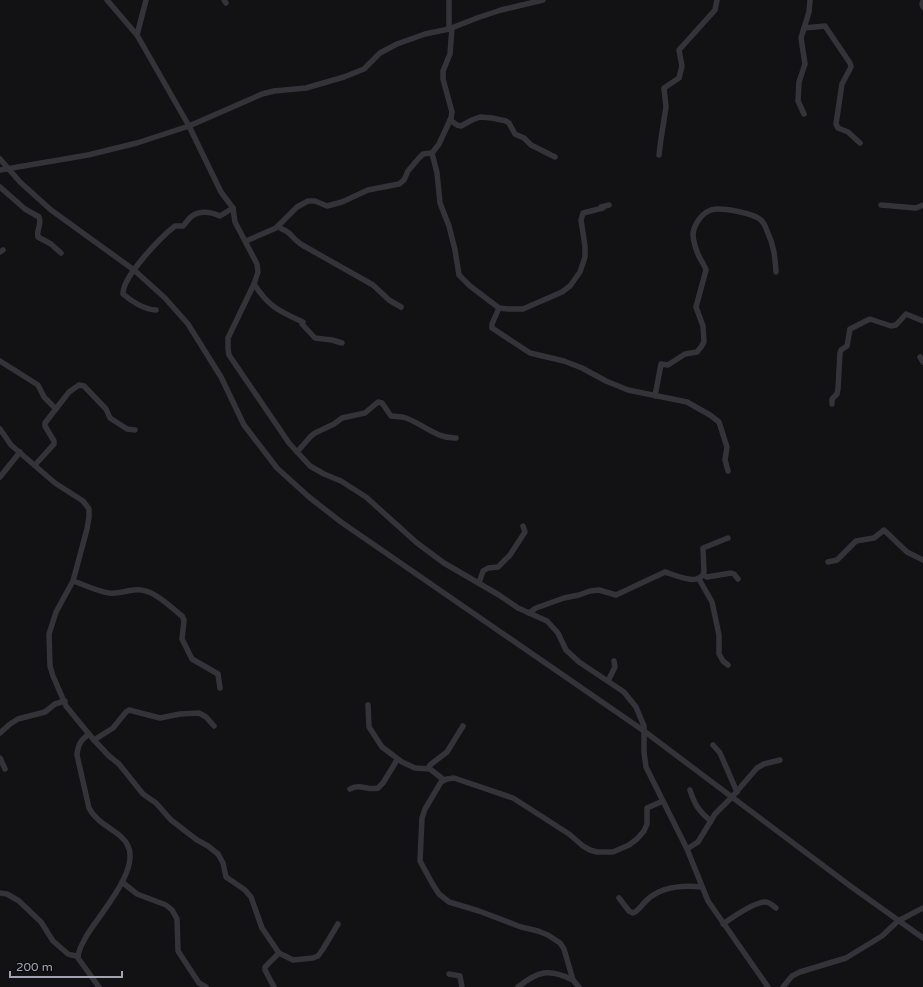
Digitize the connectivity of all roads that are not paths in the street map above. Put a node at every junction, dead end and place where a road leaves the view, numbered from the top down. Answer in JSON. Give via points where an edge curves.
{"nodes":[{"id":1,"x":107,"y":0,"type":"edge"},
{"id":2,"x":146,"y":0,"type":"edge"},
{"id":3,"x":450,"y":0,"type":"edge"},
{"id":4,"x":543,"y":0,"type":"edge"},
{"id":5,"x":717,"y":0,"type":"edge"},
{"id":6,"x":810,"y":0,"type":"edge"},
{"id":7,"x":923,"y":0,"type":"edge"},
{"id":8,"x":923,"y":7,"type":"edge"},
{"id":9,"x":451,"y":28,"type":"junction"},
{"id":10,"x":804,"y":28,"type":"junction"},
{"id":11,"x":137,"y":35,"type":"junction"},
{"id":12,"x":804,"y":114,"type":"dead end"},
{"id":13,"x":450,"y":120,"type":"junction"},
{"id":14,"x":189,"y":126,"type":"junction"},
{"id":15,"x":860,"y":143,"type":"dead end"},
{"id":16,"x":432,"y":153,"type":"junction"},
{"id":17,"x":659,"y":155,"type":"dead end"},
{"id":18,"x":555,"y":157,"type":"dead end"},
{"id":19,"x":0,"y":159,"type":"edge"},
{"id":20,"x":8,"y":168,"type":"junction"},
{"id":21,"x":0,"y":170,"type":"edge"},
{"id":22,"x":0,"y":186,"type":"edge"},
{"id":23,"x":609,"y":205,"type":"dead end"},
{"id":24,"x":881,"y":205,"type":"dead end"},
{"id":25,"x":923,"y":205,"type":"edge"},
{"id":26,"x":232,"y":208,"type":"junction"},
{"id":27,"x":278,"y":226,"type":"junction"},
{"id":28,"x":246,"y":241,"type":"junction"},
{"id":29,"x":61,"y":253,"type":"dead end"},
{"id":30,"x":134,"y":270,"type":"junction"},
{"id":31,"x":776,"y":272,"type":"dead end"},
{"id":32,"x":254,"y":284,"type":"junction"},
{"id":33,"x":401,"y":307,"type":"dead end"},
{"id":34,"x":499,"y":308,"type":"junction"},
{"id":35,"x":156,"y":310,"type":"dead end"},
{"id":36,"x":923,"y":322,"type":"edge"},
{"id":37,"x":342,"y":343,"type":"dead end"},
{"id":38,"x":0,"y":361,"type":"edge"},
{"id":39,"x":654,"y":396,"type":"junction"},
{"id":40,"x":832,"y":404,"type":"dead end"},
{"id":41,"x":56,"y":409,"type":"junction"},
{"id":42,"x":0,"y":429,"type":"edge"},
{"id":43,"x":135,"y":430,"type":"dead end"},
{"id":44,"x":456,"y":438,"type":"dead end"},
{"id":45,"x":20,"y":452,"type":"junction"},
{"id":46,"x":297,"y":452,"type":"junction"},
{"id":47,"x":35,"y":465,"type":"junction"},
{"id":48,"x":728,"y":471,"type":"dead end"},
{"id":49,"x":0,"y":477,"type":"edge"},
{"id":50,"x":523,"y":526,"type":"dead end"},
{"id":51,"x":728,"y":538,"type":"dead end"},
{"id":52,"x":923,"y":560,"type":"edge"},
{"id":53,"x":828,"y":562,"type":"dead end"},
{"id":54,"x":701,"y":577,"type":"junction"},
{"id":55,"x":738,"y":579,"type":"dead end"},
{"id":56,"x":73,"y":581,"type":"junction"},
{"id":57,"x":479,"y":583,"type":"junction"},
{"id":58,"x":529,"y":613,"type":"junction"},
{"id":59,"x":614,"y":661,"type":"dead end"},
{"id":60,"x":728,"y":665,"type":"dead end"},
{"id":61,"x":608,"y":681,"type":"junction"},
{"id":62,"x":220,"y":688,"type":"dead end"},
{"id":63,"x":65,"y":701,"type":"junction"},
{"id":64,"x":368,"y":705,"type":"dead end"},
{"id":65,"x":214,"y":726,"type":"dead end"},
{"id":66,"x":463,"y":726,"type":"dead end"},
{"id":67,"x":644,"y":731,"type":"junction"},
{"id":68,"x":0,"y":733,"type":"edge"},
{"id":69,"x":89,"y":734,"type":"junction"},
{"id":70,"x":94,"y":740,"type":"junction"},
{"id":71,"x":713,"y":745,"type":"dead end"},
{"id":72,"x":0,"y":758,"type":"edge"},
{"id":73,"x":397,"y":760,"type":"junction"},
{"id":74,"x":780,"y":760,"type":"dead end"},
{"id":75,"x":428,"y":768,"type":"junction"},
{"id":76,"x":5,"y":769,"type":"dead end"},
{"id":77,"x":444,"y":780,"type":"junction"},
{"id":78,"x":350,"y":789,"type":"dead end"},
{"id":79,"x":690,"y":790,"type":"dead end"},
{"id":80,"x":737,"y":792,"type":"junction"},
{"id":81,"x":732,"y":797,"type":"junction"},
{"id":82,"x":663,"y":801,"type":"junction"},
{"id":83,"x":711,"y":821,"type":"junction"},
{"id":84,"x":688,"y":849,"type":"junction"},
{"id":85,"x":122,"y":882,"type":"junction"},
{"id":86,"x":702,"y":887,"type":"junction"},
{"id":87,"x":0,"y":893,"type":"edge"},
{"id":88,"x":619,"y":898,"type":"dead end"},
{"id":89,"x":776,"y":908,"type":"dead end"},
{"id":90,"x":923,"y":908,"type":"edge"},
{"id":91,"x":898,"y":921,"type":"junction"},
{"id":92,"x":338,"y":924,"type":"dead end"},
{"id":93,"x":723,"y":924,"type":"junction"},
{"id":94,"x":923,"y":938,"type":"edge"},
{"id":95,"x":279,"y":953,"type":"junction"},
{"id":96,"x":78,"y":956,"type":"junction"},
{"id":97,"x":449,"y":974,"type":"dead end"},
{"id":98,"x":573,"y":980,"type":"junction"},
{"id":99,"x":99,"y":987,"type":"edge"},
{"id":100,"x":206,"y":987,"type":"edge"},
{"id":101,"x":274,"y":987,"type":"edge"},
{"id":102,"x":462,"y":987,"type":"edge"},
{"id":103,"x":518,"y":987,"type":"edge"},
{"id":104,"x":578,"y":987,"type":"edge"},
{"id":105,"x":768,"y":987,"type":"edge"},
{"id":106,"x":784,"y":987,"type":"edge"}],
"edges":[{"from":1,"to":11,"type":"street"},
{"from":2,"to":11,"type":"street"},
{"from":3,"to":9,"type":"street"},
{"from":4,"to":9,"type":"street","via":[[495,12]]},
{"from":5,"to":17,"type":"street","via":[[715,10],[679,50],[682,66],[679,78],[664,88],[666,107]]},
{"from":6,"to":10,"type":"street"},
{"from":7,"to":8,"type":"street"},
{"from":9,"to":13,"type":"street","via":[[450,54],[443,71],[452,112]]},
{"from":9,"to":14,"type":"street","via":[[397,44],[380,53],[364,69],[349,75],[306,88],[262,94]]},
{"from":10,"to":12,"type":"street","via":[[802,42],[805,64],[799,84],[798,101]]},
{"from":10,"to":15,"type":"street","via":[[825,26],[850,63],[851,67],[842,84],[836,124]]},
{"from":11,"to":14,"type":"street"},
{"from":13,"to":16,"type":"street"},
{"from":13,"to":18,"type":"street","via":[[461,126],[480,118],[506,121],[515,134]]},
{"from":14,"to":20,"type":"street","via":[[74,158]]},
{"from":14,"to":26,"type":"street","via":[[221,192]]},
{"from":16,"to":27,"type":"street","via":[[423,154],[399,184],[368,190],[327,206],[308,201],[297,207]]},
{"from":16,"to":34,"type":"street","via":[[440,203],[449,226],[459,274],[470,286]]},
{"from":19,"to":20,"type":"street"},
{"from":20,"to":21,"type":"street"},
{"from":20,"to":30,"type":"street","via":[[50,210]]},
{"from":22,"to":29,"type":"street","via":[[39,217],[38,237]]},
{"from":23,"to":34,"type":"street","via":[[582,213],[586,252],[576,280],[567,290],[523,309]]},
{"from":24,"to":25,"type":"street","via":[[916,208]]},
{"from":26,"to":28,"type":"street","via":[[235,222]]},
{"from":26,"to":30,"type":"street","via":[[220,216],[212,212],[202,212],[192,216],[183,226],[175,226],[146,254]]},
{"from":27,"to":28,"type":"street"},
{"from":27,"to":33,"type":"street","via":[[294,240],[373,285]]},
{"from":28,"to":32,"type":"street","via":[[258,268]]},
{"from":30,"to":35,"type":"street","via":[[123,294],[142,307]]},
{"from":30,"to":67,"type":"street","via":[[165,298],[188,324],[221,377],[244,425],[278,468],[309,497],[341,522]]},
{"from":31,"to":39,"type":"street","via":[[773,244],[762,221],[756,217],[716,209],[698,221],[694,238],[700,260],[706,270],[696,307],[703,326],[704,342],[697,352],[685,354],[668,365],[661,364]]},
{"from":32,"to":37,"type":"street","via":[[271,306],[303,322],[315,338]]},
{"from":32,"to":46,"type":"street","via":[[228,338],[228,352]]},
{"from":34,"to":39,"type":"street","via":[[492,328],[530,353],[564,361],[593,373],[619,388]]},
{"from":36,"to":40,"type":"street","via":[[906,314],[896,325],[891,326],[870,319],[850,329],[847,346],[840,353],[838,389]]},
{"from":38,"to":41,"type":"street","via":[[38,385],[44,397]]},
{"from":39,"to":48,"type":"street","via":[[687,402],[718,421],[727,447],[725,460]]},
{"from":41,"to":43,"type":"street","via":[[74,387],[81,385],[106,409],[110,418],[126,429]]},
{"from":41,"to":47,"type":"street","via":[[44,424],[54,444]]},
{"from":42,"to":45,"type":"street","via":[[6,440]]},
{"from":44,"to":46,"type":"street","via":[[436,434],[405,418],[391,416],[382,403],[378,402],[365,412],[342,418],[310,436]]},
{"from":45,"to":47,"type":"street"},
{"from":45,"to":49,"type":"street"},
{"from":46,"to":57,"type":"street","via":[[317,471],[341,481],[366,497],[417,543],[444,563]]},
{"from":47,"to":56,"type":"street","via":[[54,483],[83,501],[89,509],[87,529]]},
{"from":50,"to":57,"type":"street","via":[[525,532],[510,555],[498,567],[483,571]]},
{"from":51,"to":54,"type":"street","via":[[703,548],[704,572]]},
{"from":52,"to":53,"type":"street","via":[[907,552],[884,530],[874,538],[856,541],[836,560]]},
{"from":54,"to":55,"type":"street","via":[[732,573]]},
{"from":54,"to":58,"type":"street","via":[[686,579],[665,572],[616,595],[599,590],[590,591],[536,608]]},
{"from":54,"to":60,"type":"street","via":[[712,602],[719,635],[719,654]]},
{"from":56,"to":62,"type":"street","via":[[110,593],[143,590],[158,596],[182,616],[182,639],[192,659],[218,674]]},
{"from":56,"to":63,"type":"street","via":[[56,612],[49,634],[50,666]]},
{"from":57,"to":58,"type":"street"},
{"from":58,"to":61,"type":"street","via":[[551,625],[570,654]]},
{"from":59,"to":61,"type":"street"},
{"from":61,"to":67,"type":"street","via":[[629,697],[636,707]]},
{"from":63,"to":68,"type":"street","via":[[55,704],[45,712],[18,719]]},
{"from":63,"to":69,"type":"street","via":[[68,709]]},
{"from":64,"to":73,"type":"street","via":[[369,727],[382,747]]},
{"from":65,"to":70,"type":"street","via":[[199,713],[160,718],[129,710],[113,728]]},
{"from":66,"to":75,"type":"street","via":[[447,752]]},
{"from":67,"to":81,"type":"street"},
{"from":67,"to":82,"type":"street","via":[[646,767]]},
{"from":69,"to":70,"type":"street"},
{"from":69,"to":85,"type":"street","via":[[80,741],[77,755],[86,799],[92,815],[128,845],[131,860]]},
{"from":70,"to":95,"type":"street","via":[[163,813],[218,854],[226,877],[246,890],[251,897],[262,928]]},
{"from":71,"to":80,"type":"street","via":[[720,753]]},
{"from":72,"to":76,"type":"street"},
{"from":73,"to":75,"type":"street","via":[[415,768]]},
{"from":73,"to":78,"type":"street","via":[[378,788],[359,786]]},
{"from":74,"to":80,"type":"street","via":[[757,768]]},
{"from":75,"to":77,"type":"street"},
{"from":77,"to":82,"type":"street","via":[[454,778],[513,798],[583,846],[597,852],[613,852],[637,839],[644,831],[647,808]]},
{"from":77,"to":98,"type":"street","via":[[432,796],[422,818],[420,861],[436,890],[449,902],[548,934],[564,949]]},
{"from":79,"to":83,"type":"street","via":[[701,814]]},
{"from":80,"to":81,"type":"street"},
{"from":81,"to":83,"type":"street","via":[[714,814]]},
{"from":81,"to":91,"type":"street"},
{"from":82,"to":84,"type":"street"},
{"from":83,"to":84,"type":"street","via":[[698,842]]},
{"from":84,"to":86,"type":"street"},
{"from":85,"to":96,"type":"street","via":[[80,947]]},
{"from":85,"to":100,"type":"street","via":[[137,894],[166,905],[172,910],[177,919],[178,951],[199,983]]},
{"from":86,"to":88,"type":"street","via":[[677,886],[667,889],[647,900],[633,913]]},
{"from":86,"to":93,"type":"street"},
{"from":87,"to":96,"type":"street","via":[[19,901],[41,922],[52,941],[71,956]]},
{"from":89,"to":93,"type":"street","via":[[768,902],[762,903]]},
{"from":90,"to":91,"type":"street"},
{"from":91,"to":94,"type":"street"},
{"from":91,"to":106,"type":"street","via":[[882,936],[846,958],[800,972],[792,976]]},
{"from":92,"to":95,"type":"street","via":[[318,956],[293,960]]},
{"from":93,"to":105,"type":"street"},
{"from":95,"to":101,"type":"street","via":[[265,967]]},
{"from":96,"to":99,"type":"street"},
{"from":97,"to":102,"type":"street","via":[[460,976]]},
{"from":98,"to":103,"type":"street","via":[[552,972],[540,973]]},
{"from":98,"to":104,"type":"street"}]}
